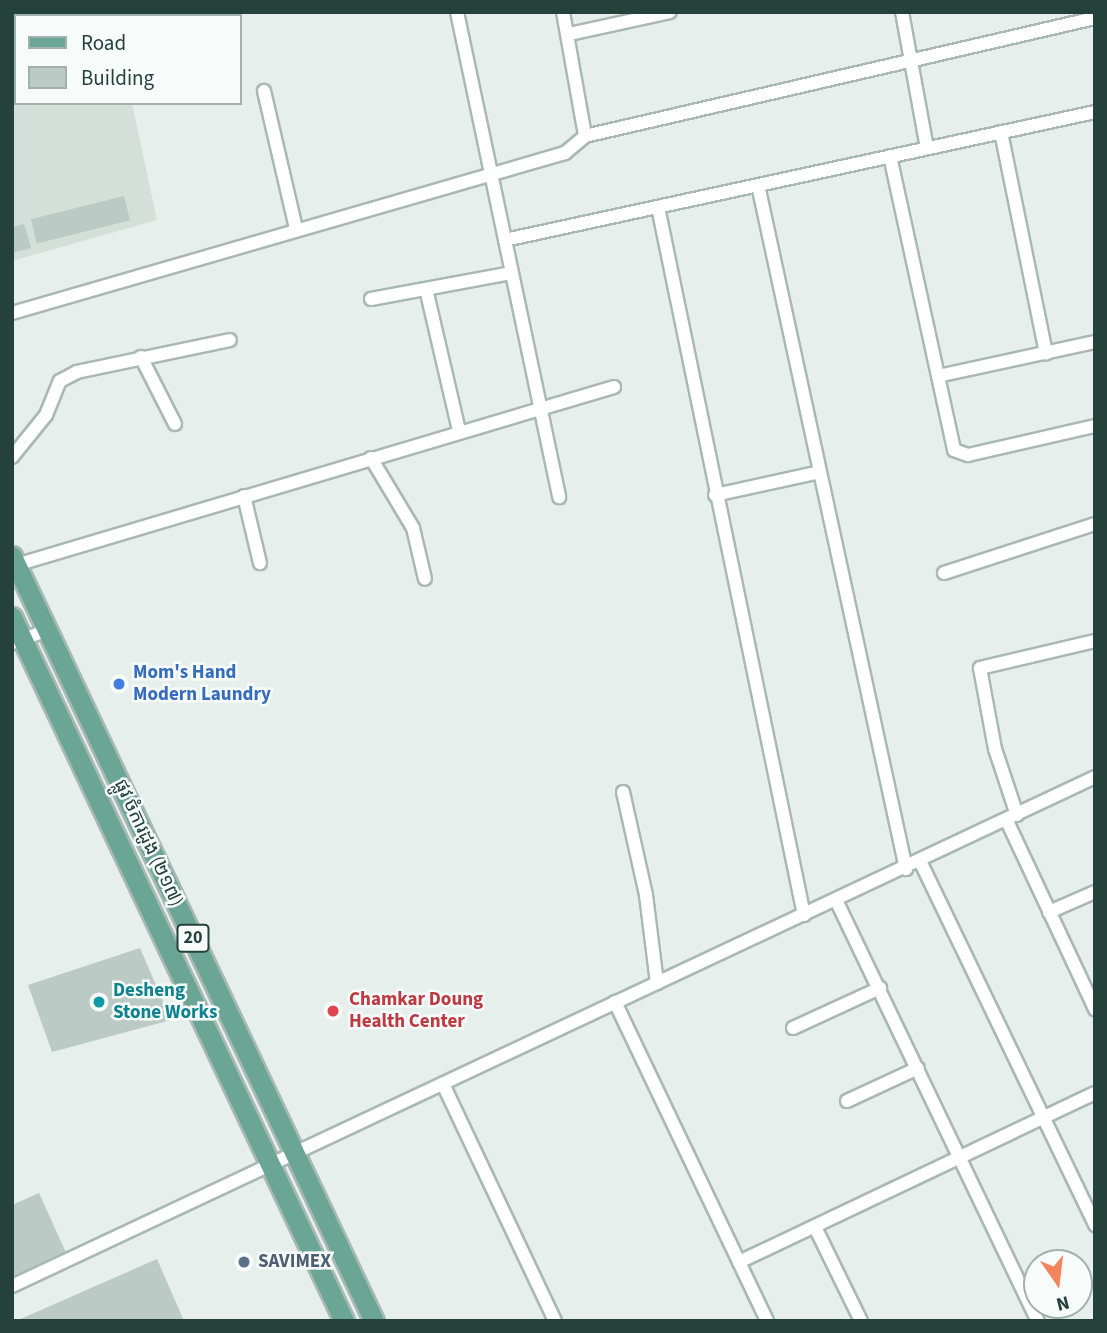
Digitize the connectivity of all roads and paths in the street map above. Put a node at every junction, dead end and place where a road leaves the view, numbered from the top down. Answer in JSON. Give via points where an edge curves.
{"nodes":[{"id":1,"x":457,"y":12,"type":"edge"},
{"id":2,"x":563,"y":12,"type":"edge"},
{"id":3,"x":670,"y":12,"type":"edge"},
{"id":4,"x":902,"y":12,"type":"edge"},
{"id":5,"x":1095,"y":18,"type":"edge"},
{"id":6,"x":569,"y":34,"type":"junction"},
{"id":7,"x":912,"y":60,"type":"junction"},
{"id":8,"x":264,"y":91,"type":"dead end"},
{"id":9,"x":1095,"y":111,"type":"edge"},
{"id":10,"x":1001,"y":132,"type":"junction"},
{"id":11,"x":585,"y":136,"type":"junction"},
{"id":12,"x":927,"y":148,"type":"junction"},
{"id":13,"x":890,"y":156,"type":"junction"},
{"id":14,"x":488,"y":172,"type":"junction"},
{"id":15,"x":758,"y":185,"type":"junction"},
{"id":16,"x":658,"y":207,"type":"junction"},
{"id":17,"x":296,"y":229,"type":"junction"},
{"id":18,"x":505,"y":240,"type":"junction"},
{"id":19,"x":511,"y":272,"type":"junction"},
{"id":20,"x":427,"y":292,"type":"junction"},
{"id":21,"x":371,"y":299,"type":"dead end"},
{"id":22,"x":12,"y":313,"type":"edge"},
{"id":23,"x":230,"y":340,"type":"dead end"},
{"id":24,"x":1095,"y":342,"type":"edge"},
{"id":25,"x":1046,"y":353,"type":"junction"},
{"id":26,"x":141,"y":357,"type":"junction"},
{"id":27,"x":938,"y":376,"type":"junction"},
{"id":28,"x":614,"y":387,"type":"dead end"},
{"id":29,"x":538,"y":407,"type":"junction"},
{"id":30,"x":174,"y":424,"type":"dead end"},
{"id":31,"x":1095,"y":426,"type":"edge"},
{"id":32,"x":459,"y":431,"type":"junction"},
{"id":33,"x":12,"y":457,"type":"edge"},
{"id":34,"x":371,"y":458,"type":"junction"},
{"id":35,"x":820,"y":472,"type":"junction"},
{"id":36,"x":715,"y":495,"type":"junction"},
{"id":37,"x":244,"y":496,"type":"junction"},
{"id":38,"x":559,"y":497,"type":"dead end"},
{"id":39,"x":1095,"y":524,"type":"edge"},
{"id":40,"x":14,"y":560,"type":"edge"},
{"id":41,"x":260,"y":563,"type":"dead end"},
{"id":42,"x":944,"y":573,"type":"dead end"},
{"id":43,"x":425,"y":579,"type":"dead end"},
{"id":44,"x":12,"y":617,"type":"edge"},
{"id":45,"x":47,"y":630,"type":"junction"},
{"id":46,"x":17,"y":641,"type":"edge"},
{"id":47,"x":1095,"y":641,"type":"edge"},
{"id":48,"x":1095,"y":777,"type":"edge"},
{"id":49,"x":624,"y":792,"type":"dead end"},
{"id":50,"x":1012,"y":818,"type":"junction"},
{"id":51,"x":920,"y":863,"type":"junction"},
{"id":52,"x":906,"y":869,"type":"junction"},
{"id":53,"x":1095,"y":892,"type":"edge"},
{"id":54,"x":836,"y":900,"type":"junction"},
{"id":55,"x":1049,"y":912,"type":"junction"},
{"id":56,"x":804,"y":915,"type":"junction"},
{"id":57,"x":657,"y":983,"type":"junction"},
{"id":58,"x":880,"y":988,"type":"junction"},
{"id":59,"x":615,"y":1002,"type":"junction"},
{"id":60,"x":1095,"y":1009,"type":"edge"},
{"id":61,"x":793,"y":1028,"type":"dead end"},
{"id":62,"x":918,"y":1068,"type":"junction"},
{"id":63,"x":443,"y":1084,"type":"junction"},
{"id":64,"x":1095,"y":1093,"type":"edge"},
{"id":65,"x":847,"y":1101,"type":"dead end"},
{"id":66,"x":1043,"y":1116,"type":"junction"},
{"id":67,"x":295,"y":1154,"type":"junction"},
{"id":68,"x":960,"y":1156,"type":"junction"},
{"id":69,"x":271,"y":1165,"type":"junction"},
{"id":70,"x":1095,"y":1225,"type":"edge"},
{"id":71,"x":815,"y":1227,"type":"junction"},
{"id":72,"x":739,"y":1262,"type":"junction"},
{"id":73,"x":12,"y":1286,"type":"edge"},
{"id":74,"x":344,"y":1321,"type":"edge"},
{"id":75,"x":374,"y":1321,"type":"edge"},
{"id":76,"x":555,"y":1321,"type":"edge"},
{"id":77,"x":767,"y":1321,"type":"edge"},
{"id":78,"x":861,"y":1321,"type":"edge"},
{"id":79,"x":1038,"y":1321,"type":"edge"}],
"edges":[{"from":1,"to":14,"type":"street","via":[[478,93]]},
{"from":2,"to":6,"type":"street"},
{"from":3,"to":6,"type":"street"},
{"from":4,"to":7,"type":"street"},
{"from":5,"to":7,"type":"street"},
{"from":6,"to":11,"type":"street"},
{"from":7,"to":11,"type":"street"},
{"from":7,"to":12,"type":"street"},
{"from":8,"to":17,"type":"street"},
{"from":9,"to":10,"type":"street"},
{"from":10,"to":12,"type":"street"},
{"from":10,"to":25,"type":"street"},
{"from":11,"to":14,"type":"street","via":[[565,153]]},
{"from":12,"to":13,"type":"street"},
{"from":13,"to":15,"type":"street"},
{"from":13,"to":27,"type":"street"},
{"from":14,"to":17,"type":"street"},
{"from":14,"to":18,"type":"street"},
{"from":15,"to":16,"type":"street"},
{"from":15,"to":35,"type":"street"},
{"from":16,"to":18,"type":"street"},
{"from":16,"to":36,"type":"street"},
{"from":17,"to":22,"type":"street"},
{"from":18,"to":19,"type":"street"},
{"from":19,"to":20,"type":"street"},
{"from":19,"to":29,"type":"street"},
{"from":20,"to":21,"type":"street"},
{"from":20,"to":32,"type":"street"},
{"from":23,"to":26,"type":"street"},
{"from":24,"to":25,"type":"street"},
{"from":25,"to":27,"type":"street"},
{"from":26,"to":30,"type":"street"},
{"from":26,"to":33,"type":"street","via":[[90,368],[60,382],[46,415]]},
{"from":27,"to":31,"type":"street","via":[[960,455]]},
{"from":28,"to":29,"type":"street"},
{"from":29,"to":32,"type":"street"},
{"from":29,"to":38,"type":"street"},
{"from":32,"to":34,"type":"street"},
{"from":34,"to":37,"type":"street"},
{"from":34,"to":43,"type":"street","via":[[412,528]]},
{"from":35,"to":36,"type":"street"},
{"from":35,"to":52,"type":"street"},
{"from":36,"to":56,"type":"street"},
{"from":37,"to":40,"type":"street"},
{"from":37,"to":41,"type":"street"},
{"from":39,"to":42,"type":"street"},
{"from":40,"to":45,"type":"main road","name":"ផ្លូវ ចំការដូង (២១៧)","number":"20"},
{"from":44,"to":46,"type":"main road","name":"ផ្លូវ ចំការដូង (២១៧)","number":"20"},
{"from":45,"to":46,"type":"street"},
{"from":45,"to":67,"type":"main road","name":"ផ្លូវ ចំការដូង (២១៧)","number":"20"},
{"from":46,"to":69,"type":"main road","name":"ផ្លូវ ចំការដូង (២១៧)","number":"20"},
{"from":47,"to":50,"type":"street","via":[[979,670]]},
{"from":48,"to":50,"type":"street"},
{"from":49,"to":57,"type":"street","via":[[646,895]]},
{"from":50,"to":51,"type":"street"},
{"from":50,"to":55,"type":"street"},
{"from":51,"to":52,"type":"street"},
{"from":51,"to":66,"type":"street"},
{"from":52,"to":54,"type":"street"},
{"from":53,"to":55,"type":"street"},
{"from":54,"to":56,"type":"street"},
{"from":54,"to":58,"type":"street"},
{"from":55,"to":60,"type":"street"},
{"from":56,"to":57,"type":"street"},
{"from":57,"to":59,"type":"street"},
{"from":58,"to":61,"type":"street"},
{"from":58,"to":62,"type":"street"},
{"from":59,"to":63,"type":"street"},
{"from":59,"to":72,"type":"street"},
{"from":62,"to":65,"type":"street"},
{"from":62,"to":68,"type":"street"},
{"from":63,"to":67,"type":"street"},
{"from":63,"to":76,"type":"street"},
{"from":64,"to":66,"type":"street"},
{"from":66,"to":68,"type":"street"},
{"from":66,"to":70,"type":"street"},
{"from":67,"to":69,"type":"street"},
{"from":67,"to":75,"type":"main road","name":"ផ្លូវ ចំការដូង (២១៧)","number":"20"},
{"from":68,"to":71,"type":"street"},
{"from":68,"to":79,"type":"street"},
{"from":69,"to":73,"type":"street"},
{"from":69,"to":74,"type":"main road","name":"ផ្លូវ ចំការដូង (២១៧)","number":"20"},
{"from":71,"to":72,"type":"street"},
{"from":71,"to":78,"type":"street"},
{"from":72,"to":77,"type":"street"}]}
